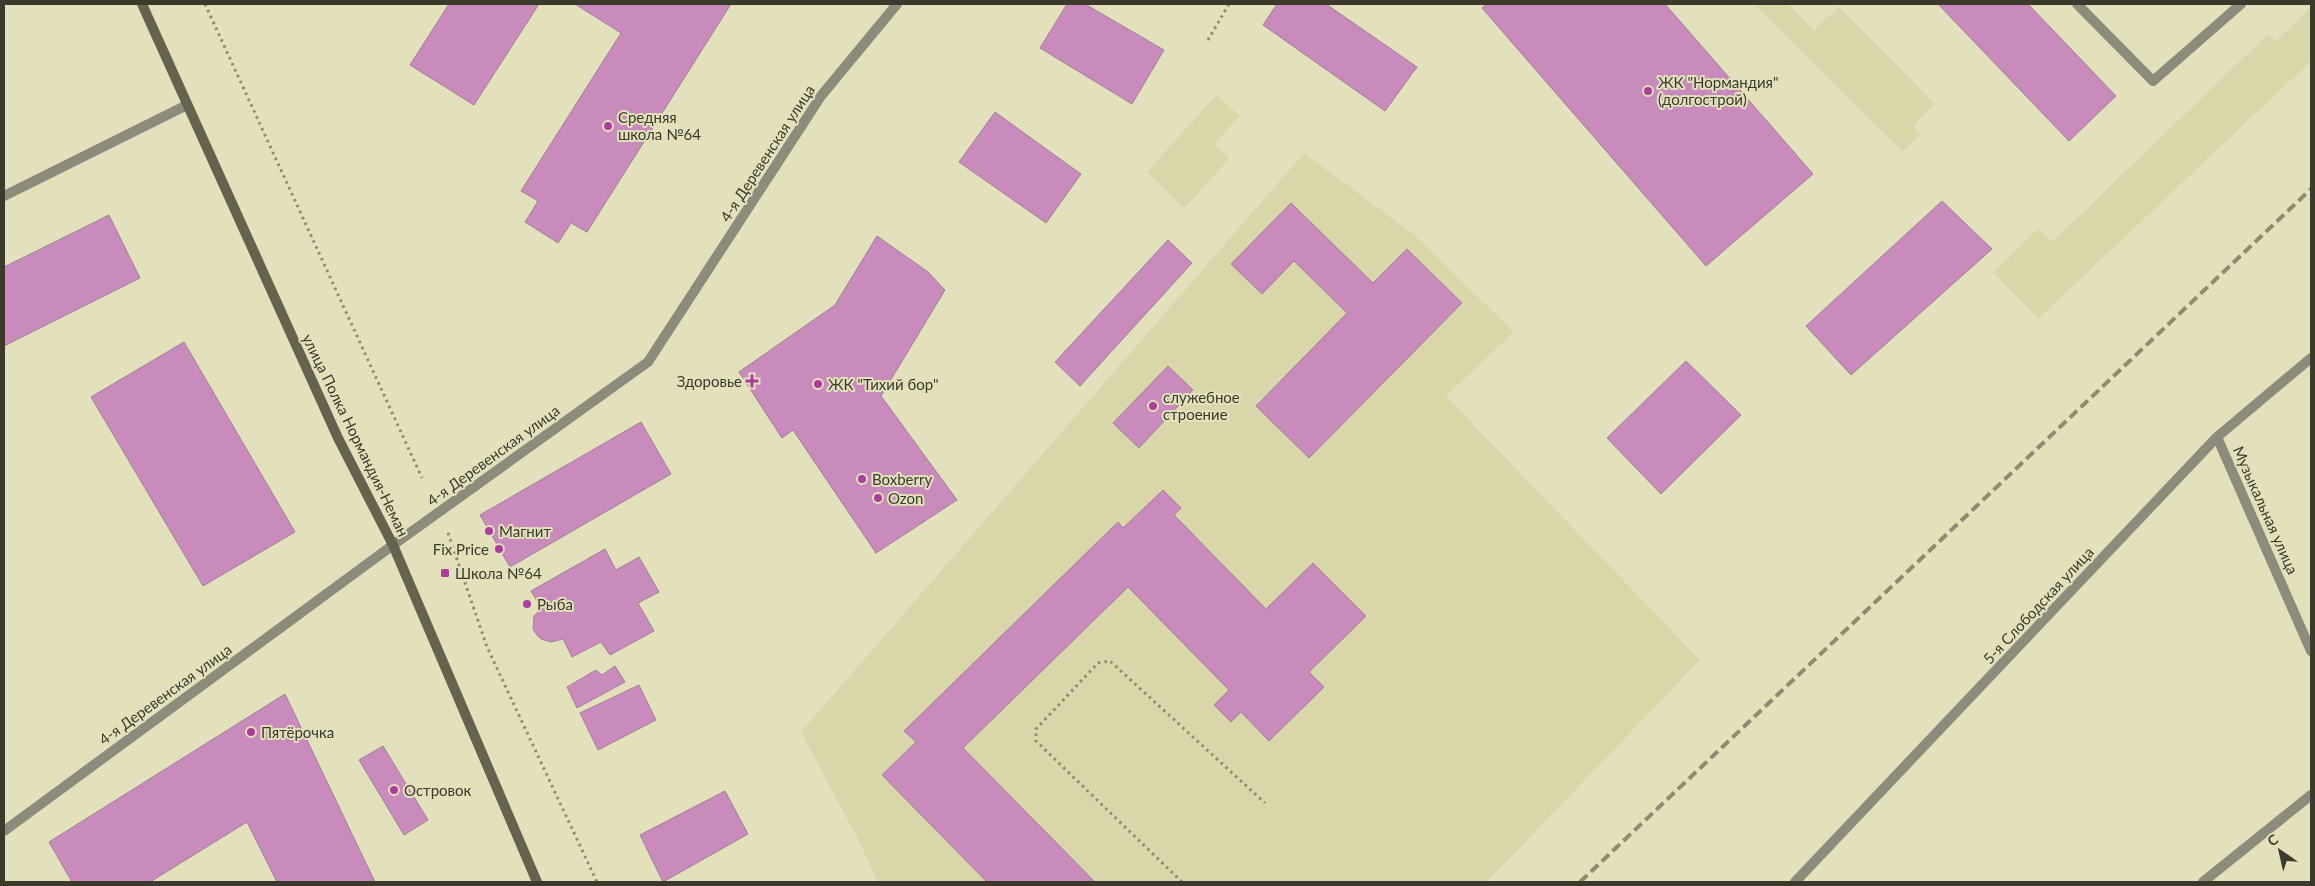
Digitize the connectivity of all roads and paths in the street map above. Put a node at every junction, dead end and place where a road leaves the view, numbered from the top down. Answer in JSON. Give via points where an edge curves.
{"nodes":[{"id":1,"x":142,"y":4,"type":"edge"},
{"id":2,"x":205,"y":4,"type":"edge"},
{"id":3,"x":897,"y":4,"type":"edge"},
{"id":4,"x":1229,"y":4,"type":"edge"},
{"id":5,"x":2077,"y":4,"type":"edge"},
{"id":6,"x":2241,"y":4,"type":"edge"},
{"id":7,"x":1208,"y":40,"type":"dead end"},
{"id":8,"x":187,"y":105,"type":"junction"},
{"id":9,"x":4,"y":196,"type":"edge"},
{"id":10,"x":2311,"y":358,"type":"edge"},
{"id":11,"x":2217,"y":437,"type":"junction"},
{"id":12,"x":422,"y":478,"type":"dead end"},
{"id":13,"x":448,"y":533,"type":"dead end"},
{"id":14,"x":393,"y":545,"type":"junction"},
{"id":15,"x":2311,"y":651,"type":"edge"},
{"id":16,"x":2311,"y":794,"type":"edge"},
{"id":17,"x":1265,"y":803,"type":"dead end"},
{"id":18,"x":4,"y":831,"type":"edge"},
{"id":19,"x":537,"y":882,"type":"edge"},
{"id":20,"x":597,"y":882,"type":"edge"},
{"id":21,"x":1182,"y":882,"type":"edge"},
{"id":22,"x":1795,"y":882,"type":"edge"},
{"id":23,"x":2202,"y":882,"type":"edge"}],
"edges":[{"from":1,"to":8,"type":"street","name":"улица Полка Нормандия-Неман"},
{"from":2,"to":12,"type":"path"},
{"from":3,"to":14,"type":"street","name":"4-я Деревенская улица","via":[[821,96],[648,362]]},
{"from":4,"to":7,"type":"path"},
{"from":5,"to":6,"type":"street","via":[[2153,81]]},
{"from":8,"to":9,"type":"street"},
{"from":8,"to":14,"type":"street","name":"улица Полка Нормандия-Неман","via":[[338,438]]},
{"from":10,"to":11,"type":"street","name":"5-я Слободская улица"},
{"from":11,"to":15,"type":"street","name":"Музыкальная улица"},
{"from":11,"to":22,"type":"street","name":"5-я Слободская улица"},
{"from":13,"to":20,"type":"path","via":[[487,647]]},
{"from":14,"to":18,"type":"street","name":"4-я Деревенская улица"},
{"from":14,"to":19,"type":"street","name":"улица Полка Нормандия-Неман"},
{"from":16,"to":23,"type":"street"},
{"from":17,"to":21,"type":"path","via":[[1110,661],[1098,663],[1036,729],[1036,741]]}]}
